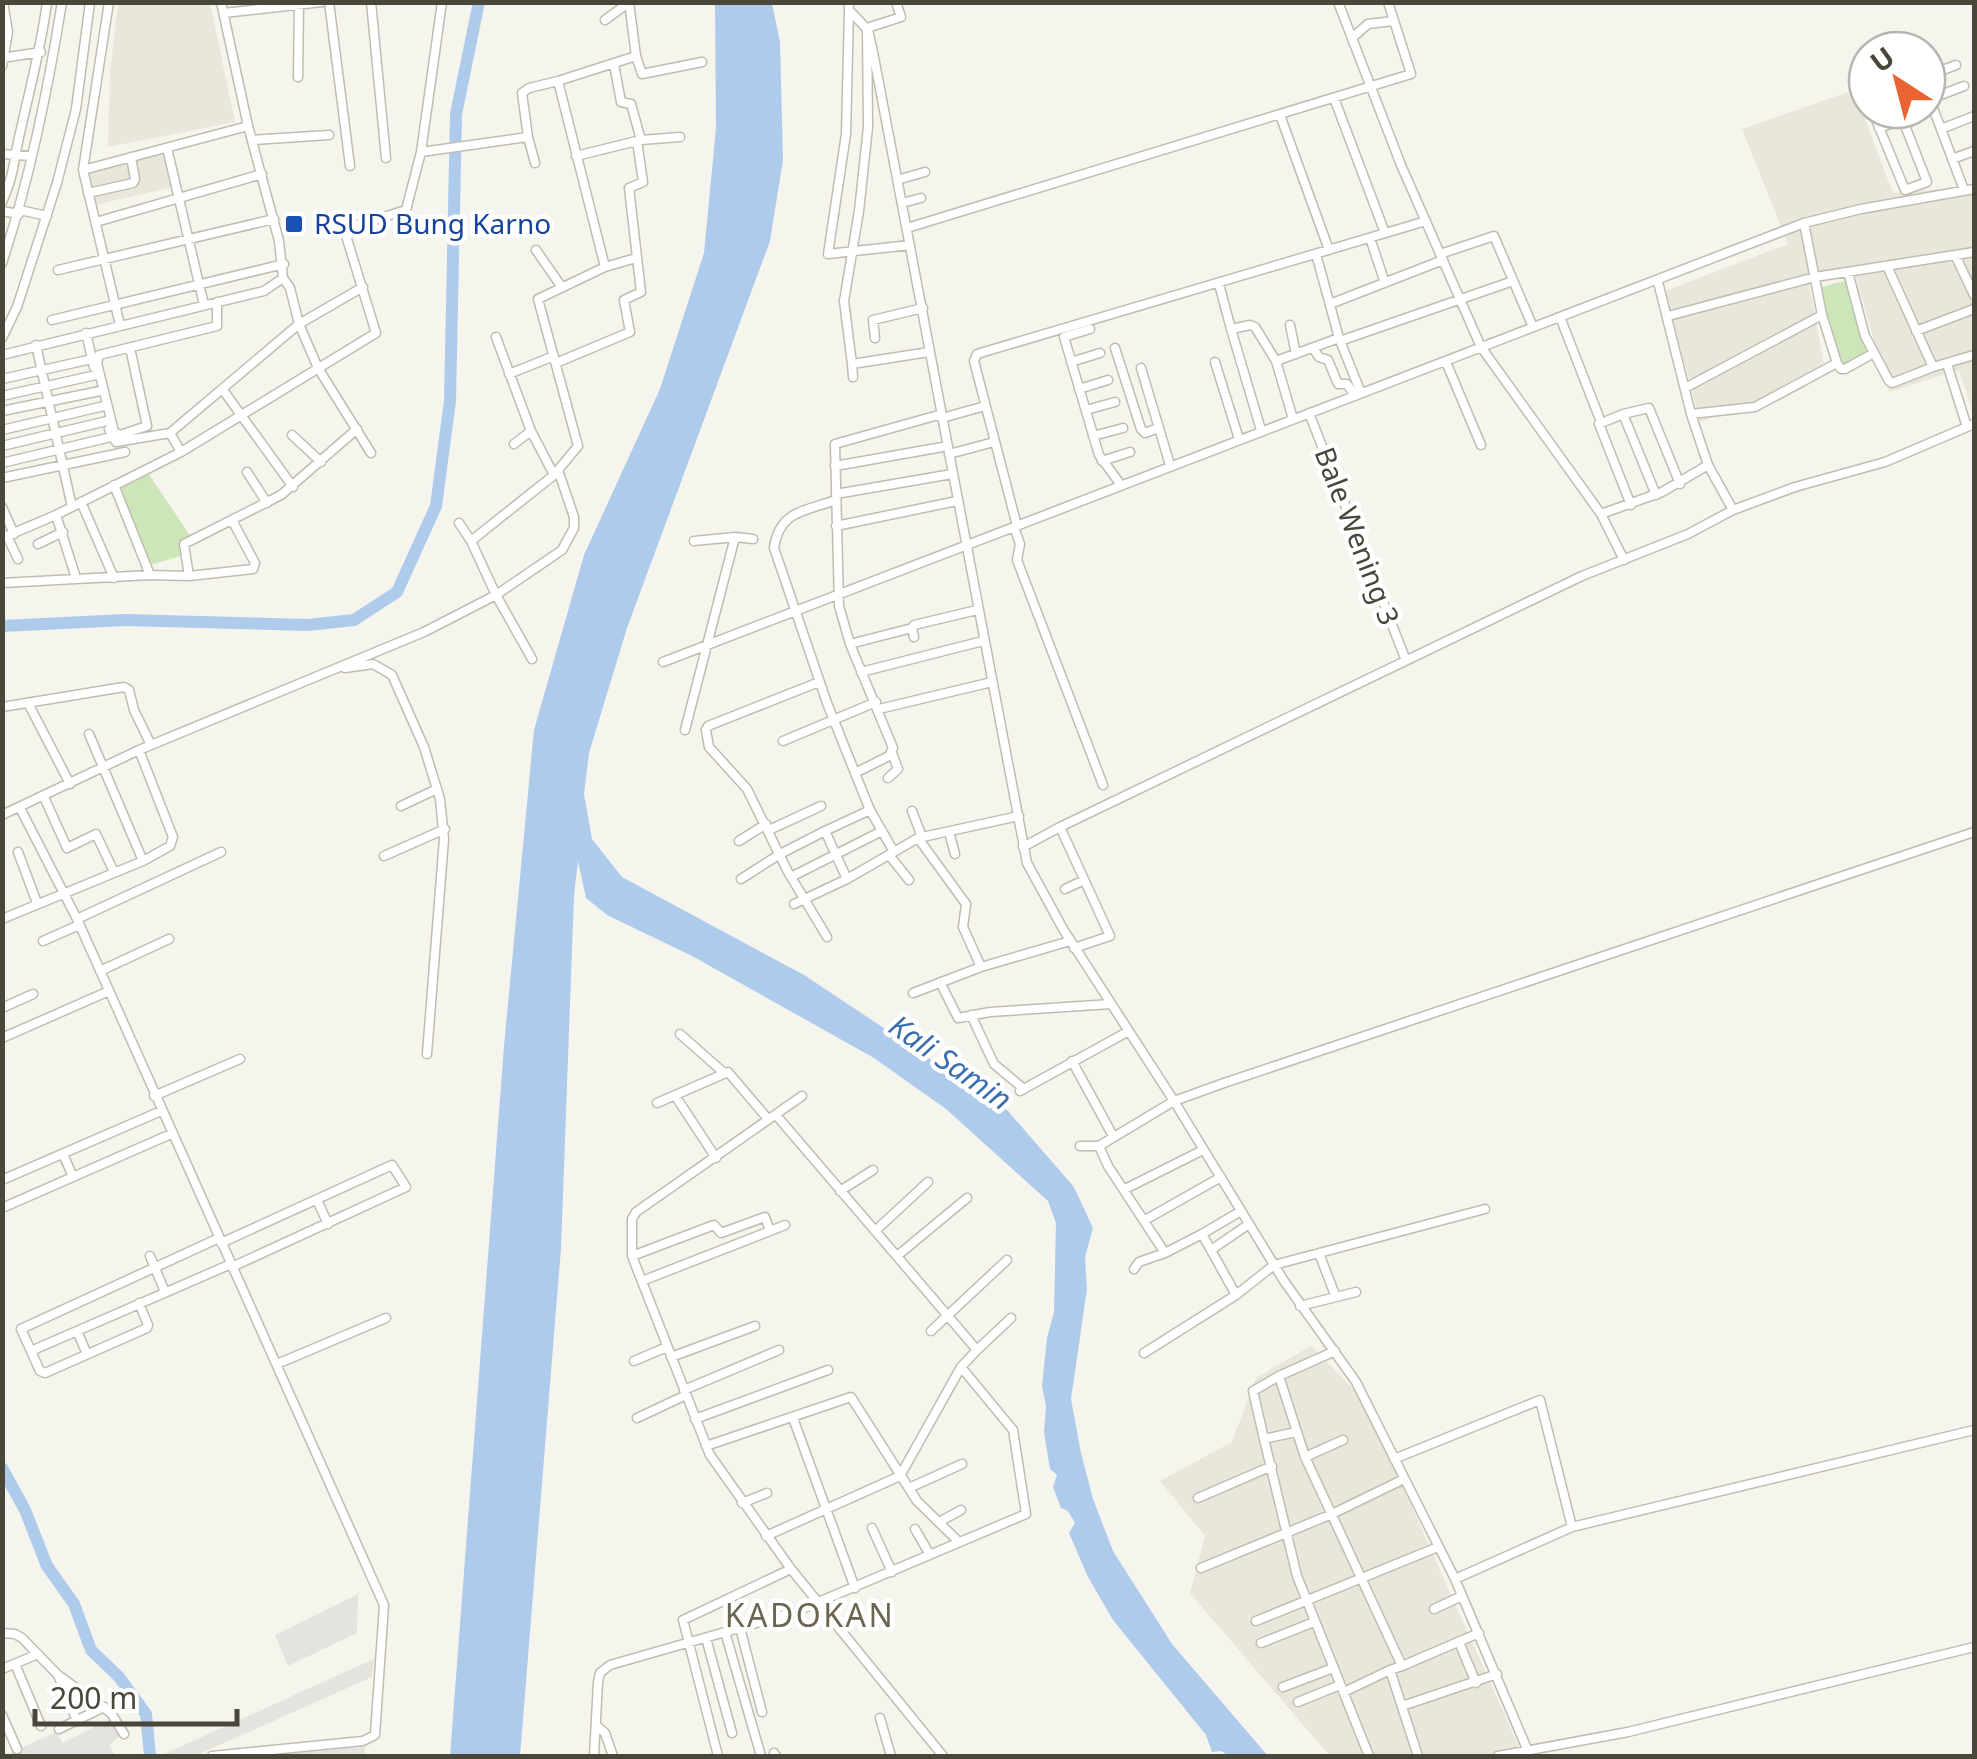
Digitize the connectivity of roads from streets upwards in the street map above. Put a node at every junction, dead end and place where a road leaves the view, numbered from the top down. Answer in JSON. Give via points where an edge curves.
{"nodes":[{"id":1,"x":47,"y":2,"type":"edge"},
{"id":2,"x":62,"y":2,"type":"edge"},
{"id":3,"x":90,"y":2,"type":"edge"},
{"id":4,"x":109,"y":2,"type":"edge"},
{"id":5,"x":221,"y":2,"type":"edge"},
{"id":6,"x":326,"y":2,"type":"edge"},
{"id":7,"x":371,"y":2,"type":"edge"},
{"id":8,"x":442,"y":2,"type":"edge"},
{"id":9,"x":896,"y":2,"type":"edge"},
{"id":10,"x":1338,"y":2,"type":"edge"},
{"id":11,"x":1388,"y":2,"type":"edge"},
{"id":12,"x":629,"y":3,"type":"edge"},
{"id":13,"x":298,"y":4,"type":"edge"},
{"id":14,"x":3,"y":6,"type":"edge"},
{"id":15,"x":849,"y":6,"type":"edge"},
{"id":16,"x":224,"y":13,"type":"junction"},
{"id":17,"x":605,"y":20,"type":"dead end"},
{"id":18,"x":1393,"y":20,"type":"junction"},
{"id":19,"x":862,"y":23,"type":"junction"},
{"id":20,"x":1352,"y":38,"type":"junction"},
{"id":21,"x":41,"y":52,"type":"junction"},
{"id":22,"x":636,"y":56,"type":"junction"},
{"id":23,"x":3,"y":60,"type":"edge"},
{"id":24,"x":702,"y":62,"type":"dead end"},
{"id":25,"x":614,"y":64,"type":"junction"},
{"id":26,"x":1956,"y":65,"type":"dead end"},
{"id":27,"x":1947,"y":68,"type":"edge"},
{"id":28,"x":298,"y":77,"type":"dead end"},
{"id":29,"x":558,"y":82,"type":"junction"},
{"id":30,"x":514,"y":85,"type":"dead end"},
{"id":31,"x":1371,"y":86,"type":"junction"},
{"id":32,"x":1964,"y":86,"type":"dead end"},
{"id":33,"x":1947,"y":91,"type":"edge"},
{"id":34,"x":1334,"y":98,"type":"junction"},
{"id":35,"x":1280,"y":114,"type":"junction"},
{"id":36,"x":1974,"y":116,"type":"edge"},
{"id":37,"x":248,"y":126,"type":"junction"},
{"id":38,"x":1947,"y":127,"type":"edge"},
{"id":39,"x":1880,"y":130,"type":"edge"},
{"id":40,"x":1907,"y":130,"type":"edge"},
{"id":41,"x":1941,"y":130,"type":"edge"},
{"id":42,"x":329,"y":134,"type":"dead end"},
{"id":43,"x":680,"y":136,"type":"dead end"},
{"id":44,"x":528,"y":137,"type":"junction"},
{"id":45,"x":252,"y":140,"type":"junction"},
{"id":46,"x":639,"y":141,"type":"junction"},
{"id":47,"x":167,"y":148,"type":"junction"},
{"id":48,"x":1974,"y":151,"type":"edge"},
{"id":49,"x":421,"y":152,"type":"junction"},
{"id":50,"x":2,"y":154,"type":"edge"},
{"id":51,"x":17,"y":154,"type":"junction"},
{"id":52,"x":32,"y":156,"type":"junction"},
{"id":53,"x":576,"y":156,"type":"junction"},
{"id":54,"x":130,"y":157,"type":"junction"},
{"id":55,"x":386,"y":158,"type":"dead end"},
{"id":56,"x":1952,"y":160,"type":"junction"},
{"id":57,"x":535,"y":164,"type":"dead end"},
{"id":58,"x":350,"y":166,"type":"dead end"},
{"id":59,"x":83,"y":170,"type":"junction"},
{"id":60,"x":925,"y":172,"type":"dead end"},
{"id":61,"x":262,"y":174,"type":"junction"},
{"id":62,"x":898,"y":180,"type":"junction"},
{"id":63,"x":1915,"y":188,"type":"junction"},
{"id":64,"x":1974,"y":189,"type":"edge"},
{"id":65,"x":1964,"y":190,"type":"junction"},
{"id":66,"x":88,"y":193,"type":"junction"},
{"id":67,"x":179,"y":198,"type":"junction"},
{"id":68,"x":921,"y":198,"type":"dead end"},
{"id":69,"x":1918,"y":199,"type":"junction"},
{"id":70,"x":2,"y":202,"type":"edge"},
{"id":71,"x":902,"y":203,"type":"junction"},
{"id":72,"x":2,"y":211,"type":"edge"},
{"id":73,"x":19,"y":212,"type":"junction"},
{"id":74,"x":47,"y":216,"type":"junction"},
{"id":75,"x":274,"y":218,"type":"junction"},
{"id":76,"x":1426,"y":221,"type":"junction"},
{"id":77,"x":96,"y":222,"type":"junction"},
{"id":78,"x":1804,"y":223,"type":"junction"},
{"id":79,"x":907,"y":228,"type":"junction"},
{"id":80,"x":1385,"y":233,"type":"junction"},
{"id":81,"x":1370,"y":238,"type":"junction"},
{"id":82,"x":189,"y":241,"type":"junction"},
{"id":83,"x":910,"y":245,"type":"junction"},
{"id":84,"x":536,"y":250,"type":"dead end"},
{"id":85,"x":1329,"y":250,"type":"junction"},
{"id":86,"x":852,"y":251,"type":"junction"},
{"id":87,"x":1974,"y":252,"type":"edge"},
{"id":88,"x":1316,"y":254,"type":"junction"},
{"id":89,"x":1955,"y":255,"type":"junction"},
{"id":90,"x":1442,"y":257,"type":"junction"},
{"id":91,"x":636,"y":258,"type":"junction"},
{"id":92,"x":104,"y":260,"type":"junction"},
{"id":93,"x":2,"y":263,"type":"edge"},
{"id":94,"x":284,"y":264,"type":"junction"},
{"id":95,"x":1886,"y":266,"type":"junction"},
{"id":96,"x":605,"y":268,"type":"junction"},
{"id":97,"x":58,"y":270,"type":"dead end"},
{"id":98,"x":1848,"y":272,"type":"junction"},
{"id":99,"x":1815,"y":277,"type":"junction"},
{"id":100,"x":284,"y":278,"type":"junction"},
{"id":101,"x":1513,"y":281,"type":"junction"},
{"id":102,"x":1658,"y":282,"type":"junction"},
{"id":103,"x":1385,"y":283,"type":"junction"},
{"id":104,"x":199,"y":284,"type":"junction"},
{"id":105,"x":1219,"y":284,"type":"junction"},
{"id":106,"x":561,"y":286,"type":"junction"},
{"id":107,"x":363,"y":288,"type":"junction"},
{"id":108,"x":1974,"y":294,"type":"edge"},
{"id":109,"x":1461,"y":301,"type":"junction"},
{"id":110,"x":216,"y":302,"type":"junction"},
{"id":111,"x":1330,"y":304,"type":"junction"},
{"id":112,"x":204,"y":305,"type":"junction"},
{"id":113,"x":116,"y":307,"type":"junction"},
{"id":114,"x":922,"y":308,"type":"junction"},
{"id":115,"x":1974,"y":309,"type":"edge"},
{"id":116,"x":1668,"y":316,"type":"junction"},
{"id":117,"x":1822,"y":316,"type":"junction"},
{"id":118,"x":1560,"y":317,"type":"junction"},
{"id":119,"x":52,"y":320,"type":"dead end"},
{"id":120,"x":299,"y":324,"type":"junction"},
{"id":121,"x":120,"y":325,"type":"junction"},
{"id":122,"x":1290,"y":326,"type":"dead end"},
{"id":123,"x":1533,"y":327,"type":"junction"},
{"id":124,"x":1090,"y":329,"type":"dead end"},
{"id":125,"x":1231,"y":329,"type":"junction"},
{"id":126,"x":1916,"y":331,"type":"junction"},
{"id":127,"x":86,"y":334,"type":"junction"},
{"id":128,"x":496,"y":337,"type":"dead end"},
{"id":129,"x":2,"y":338,"type":"edge"},
{"id":130,"x":876,"y":338,"type":"dead end"},
{"id":131,"x":1340,"y":340,"type":"junction"},
{"id":132,"x":36,"y":345,"type":"junction"},
{"id":133,"x":1481,"y":346,"type":"junction"},
{"id":134,"x":130,"y":348,"type":"junction"},
{"id":135,"x":1115,"y":348,"type":"dead end"},
{"id":136,"x":1313,"y":348,"type":"junction"},
{"id":137,"x":929,"y":352,"type":"junction"},
{"id":138,"x":1100,"y":353,"type":"dead end"},
{"id":139,"x":1874,"y":353,"type":"junction"},
{"id":140,"x":1296,"y":354,"type":"junction"},
{"id":141,"x":2,"y":355,"type":"edge"},
{"id":142,"x":1974,"y":355,"type":"edge"},
{"id":143,"x":92,"y":359,"type":"junction"},
{"id":144,"x":555,"y":359,"type":"junction"},
{"id":145,"x":1276,"y":361,"type":"junction"},
{"id":146,"x":1072,"y":362,"type":"junction"},
{"id":147,"x":1215,"y":362,"type":"dead end"},
{"id":148,"x":1446,"y":362,"type":"junction"},
{"id":149,"x":1837,"y":363,"type":"junction"},
{"id":150,"x":852,"y":364,"type":"junction"},
{"id":151,"x":1946,"y":364,"type":"junction"},
{"id":152,"x":318,"y":368,"type":"junction"},
{"id":153,"x":1141,"y":368,"type":"dead end"},
{"id":154,"x":1933,"y":368,"type":"junction"},
{"id":155,"x":41,"y":371,"type":"junction"},
{"id":156,"x":509,"y":374,"type":"junction"},
{"id":157,"x":96,"y":375,"type":"junction"},
{"id":158,"x":853,"y":377,"type":"dead end"},
{"id":159,"x":2,"y":378,"type":"edge"},
{"id":160,"x":1108,"y":380,"type":"dead end"},
{"id":161,"x":45,"y":387,"type":"junction"},
{"id":162,"x":1685,"y":388,"type":"junction"},
{"id":163,"x":100,"y":390,"type":"junction"},
{"id":164,"x":223,"y":390,"type":"junction"},
{"id":165,"x":1080,"y":390,"type":"junction"},
{"id":166,"x":1358,"y":395,"type":"junction"},
{"id":167,"x":2,"y":396,"type":"edge"},
{"id":168,"x":48,"y":402,"type":"junction"},
{"id":169,"x":1115,"y":402,"type":"dead end"},
{"id":170,"x":104,"y":406,"type":"junction"},
{"id":171,"x":985,"y":406,"type":"junction"},
{"id":172,"x":1086,"y":410,"type":"junction"},
{"id":173,"x":2,"y":411,"type":"edge"},
{"id":174,"x":1309,"y":413,"type":"junction"},
{"id":175,"x":1624,"y":414,"type":"junction"},
{"id":176,"x":1691,"y":414,"type":"junction"},
{"id":177,"x":241,"y":416,"type":"junction"},
{"id":178,"x":942,"y":416,"type":"junction"},
{"id":179,"x":52,"y":418,"type":"junction"},
{"id":180,"x":1599,"y":418,"type":"dead end"},
{"id":181,"x":1293,"y":419,"type":"junction"},
{"id":182,"x":107,"y":422,"type":"junction"},
{"id":183,"x":1971,"y":425,"type":"edge"},
{"id":184,"x":1123,"y":428,"type":"dead end"},
{"id":185,"x":1158,"y":428,"type":"junction"},
{"id":186,"x":357,"y":429,"type":"junction"},
{"id":187,"x":2,"y":430,"type":"edge"},
{"id":188,"x":1262,"y":430,"type":"junction"},
{"id":189,"x":531,"y":431,"type":"junction"},
{"id":190,"x":170,"y":433,"type":"junction"},
{"id":191,"x":56,"y":434,"type":"junction"},
{"id":192,"x":292,"y":436,"type":"dead end"},
{"id":193,"x":1094,"y":436,"type":"junction"},
{"id":194,"x":111,"y":437,"type":"junction"},
{"id":195,"x":1239,"y":439,"type":"junction"},
{"id":196,"x":123,"y":440,"type":"junction"},
{"id":197,"x":994,"y":442,"type":"junction"},
{"id":198,"x":514,"y":444,"type":"dead end"},
{"id":199,"x":1482,"y":445,"type":"dead end"},
{"id":200,"x":2,"y":446,"type":"edge"},
{"id":201,"x":60,"y":449,"type":"junction"},
{"id":202,"x":948,"y":450,"type":"junction"},
{"id":203,"x":125,"y":452,"type":"junction"},
{"id":204,"x":181,"y":452,"type":"junction"},
{"id":205,"x":1130,"y":452,"type":"dead end"},
{"id":206,"x":371,"y":453,"type":"dead end"},
{"id":207,"x":1102,"y":461,"type":"junction"},
{"id":208,"x":320,"y":462,"type":"junction"},
{"id":209,"x":2,"y":463,"type":"edge"},
{"id":210,"x":128,"y":464,"type":"dead end"},
{"id":211,"x":1170,"y":465,"type":"junction"},
{"id":212,"x":1708,"y":465,"type":"junction"},
{"id":213,"x":64,"y":466,"type":"junction"},
{"id":214,"x":835,"y":466,"type":"junction"},
{"id":215,"x":247,"y":472,"type":"dead end"},
{"id":216,"x":556,"y":472,"type":"junction"},
{"id":217,"x":952,"y":474,"type":"junction"},
{"id":218,"x":2,"y":478,"type":"edge"},
{"id":219,"x":114,"y":484,"type":"junction"},
{"id":220,"x":1680,"y":484,"type":"junction"},
{"id":221,"x":1121,"y":485,"type":"junction"},
{"id":222,"x":293,"y":486,"type":"junction"},
{"id":223,"x":1656,"y":495,"type":"junction"},
{"id":224,"x":836,"y":497,"type":"junction"},
{"id":225,"x":957,"y":501,"type":"junction"},
{"id":226,"x":266,"y":503,"type":"junction"},
{"id":227,"x":77,"y":504,"type":"junction"},
{"id":228,"x":1631,"y":505,"type":"junction"},
{"id":229,"x":2,"y":507,"type":"edge"},
{"id":230,"x":1733,"y":510,"type":"junction"},
{"id":231,"x":1601,"y":514,"type":"junction"},
{"id":232,"x":56,"y":515,"type":"junction"},
{"id":233,"x":232,"y":522,"type":"junction"},
{"id":234,"x":459,"y":523,"type":"dead end"},
{"id":235,"x":836,"y":526,"type":"junction"},
{"id":236,"x":1016,"y":526,"type":"junction"},
{"id":237,"x":63,"y":532,"type":"junction"},
{"id":238,"x":8,"y":536,"type":"edge"},
{"id":239,"x":736,"y":537,"type":"junction"},
{"id":240,"x":753,"y":538,"type":"dead end"},
{"id":241,"x":471,"y":541,"type":"junction"},
{"id":242,"x":694,"y":541,"type":"dead end"},
{"id":243,"x":38,"y":544,"type":"dead end"},
{"id":244,"x":966,"y":544,"type":"junction"},
{"id":245,"x":18,"y":560,"type":"dead end"},
{"id":246,"x":1624,"y":560,"type":"junction"},
{"id":247,"x":150,"y":574,"type":"junction"},
{"id":248,"x":189,"y":576,"type":"junction"},
{"id":249,"x":76,"y":578,"type":"junction"},
{"id":250,"x":114,"y":578,"type":"junction"},
{"id":251,"x":2,"y":583,"type":"edge"},
{"id":252,"x":838,"y":595,"type":"junction"},
{"id":253,"x":496,"y":596,"type":"junction"},
{"id":254,"x":977,"y":610,"type":"junction"},
{"id":255,"x":794,"y":613,"type":"junction"},
{"id":256,"x":983,"y":641,"type":"junction"},
{"id":257,"x":850,"y":644,"type":"junction"},
{"id":258,"x":706,"y":646,"type":"junction"},
{"id":259,"x":1404,"y":658,"type":"dead end"},
{"id":260,"x":532,"y":659,"type":"dead end"},
{"id":261,"x":663,"y":662,"type":"dead end"},
{"id":262,"x":326,"y":672,"type":"junction"},
{"id":263,"x":861,"y":672,"type":"junction"},
{"id":264,"x":819,"y":682,"type":"junction"},
{"id":265,"x":992,"y":682,"type":"junction"},
{"id":266,"x":28,"y":702,"type":"junction"},
{"id":267,"x":877,"y":706,"type":"junction"},
{"id":268,"x":2,"y":707,"type":"edge"},
{"id":269,"x":834,"y":720,"type":"junction"},
{"id":270,"x":685,"y":730,"type":"dead end"},
{"id":271,"x":89,"y":734,"type":"dead end"},
{"id":272,"x":784,"y":741,"type":"dead end"},
{"id":273,"x":151,"y":745,"type":"junction"},
{"id":274,"x":139,"y":750,"type":"junction"},
{"id":275,"x":892,"y":752,"type":"junction"},
{"id":276,"x":104,"y":768,"type":"junction"},
{"id":277,"x":855,"y":773,"type":"junction"},
{"id":278,"x":888,"y":778,"type":"dead end"},
{"id":279,"x":70,"y":784,"type":"junction"},
{"id":280,"x":1103,"y":785,"type":"dead end"},
{"id":281,"x":436,"y":789,"type":"junction"},
{"id":282,"x":44,"y":797,"type":"junction"},
{"id":283,"x":401,"y":806,"type":"dead end"},
{"id":284,"x":821,"y":806,"type":"dead end"},
{"id":285,"x":20,"y":808,"type":"junction"},
{"id":286,"x":870,"y":810,"type":"junction"},
{"id":287,"x":912,"y":811,"type":"dead end"},
{"id":288,"x":2,"y":815,"type":"edge"},
{"id":289,"x":1019,"y":816,"type":"junction"},
{"id":290,"x":768,"y":827,"type":"junction"},
{"id":291,"x":1060,"y":828,"type":"junction"},
{"id":292,"x":445,"y":829,"type":"junction"},
{"id":293,"x":825,"y":832,"type":"junction"},
{"id":294,"x":882,"y":832,"type":"junction"},
{"id":295,"x":949,"y":832,"type":"junction"},
{"id":296,"x":1974,"y":832,"type":"edge"},
{"id":297,"x":920,"y":838,"type":"junction"},
{"id":298,"x":739,"y":841,"type":"dead end"},
{"id":299,"x":1024,"y":847,"type":"junction"},
{"id":300,"x":18,"y":852,"type":"dead end"},
{"id":301,"x":220,"y":852,"type":"dead end"},
{"id":302,"x":780,"y":854,"type":"junction"},
{"id":303,"x":892,"y":854,"type":"junction"},
{"id":304,"x":956,"y":854,"type":"dead end"},
{"id":305,"x":384,"y":856,"type":"dead end"},
{"id":306,"x":835,"y":856,"type":"junction"},
{"id":307,"x":143,"y":861,"type":"junction"},
{"id":308,"x":114,"y":872,"type":"junction"},
{"id":309,"x":791,"y":877,"type":"junction"},
{"id":310,"x":741,"y":879,"type":"dead end"},
{"id":311,"x":847,"y":879,"type":"junction"},
{"id":312,"x":910,"y":880,"type":"dead end"},
{"id":313,"x":1082,"y":881,"type":"junction"},
{"id":314,"x":1065,"y":889,"type":"dead end"},
{"id":315,"x":64,"y":892,"type":"junction"},
{"id":316,"x":798,"y":902,"type":"junction"},
{"id":317,"x":38,"y":904,"type":"junction"},
{"id":318,"x":2,"y":919,"type":"edge"},
{"id":319,"x":78,"y":922,"type":"junction"},
{"id":320,"x":827,"y":937,"type":"dead end"},
{"id":321,"x":169,"y":939,"type":"dead end"},
{"id":322,"x":44,"y":941,"type":"dead end"},
{"id":323,"x":1072,"y":944,"type":"junction"},
{"id":324,"x":981,"y":967,"type":"junction"},
{"id":325,"x":100,"y":971,"type":"junction"},
{"id":326,"x":940,"y":982,"type":"junction"},
{"id":327,"x":109,"y":991,"type":"junction"},
{"id":328,"x":914,"y":992,"type":"dead end"},
{"id":329,"x":33,"y":994,"type":"dead end"},
{"id":330,"x":1112,"y":1004,"type":"junction"},
{"id":331,"x":2,"y":1008,"type":"edge"},
{"id":332,"x":970,"y":1016,"type":"junction"},
{"id":333,"x":1127,"y":1032,"type":"junction"},
{"id":334,"x":680,"y":1034,"type":"dead end"},
{"id":335,"x":2,"y":1038,"type":"edge"},
{"id":336,"x":427,"y":1054,"type":"dead end"},
{"id":337,"x":240,"y":1058,"type":"dead end"},
{"id":338,"x":1072,"y":1061,"type":"junction"},
{"id":339,"x":723,"y":1072,"type":"junction"},
{"id":340,"x":154,"y":1096,"type":"junction"},
{"id":341,"x":802,"y":1096,"type":"dead end"},
{"id":342,"x":676,"y":1097,"type":"junction"},
{"id":343,"x":1174,"y":1101,"type":"junction"},
{"id":344,"x":656,"y":1104,"type":"dead end"},
{"id":345,"x":161,"y":1111,"type":"junction"},
{"id":346,"x":772,"y":1117,"type":"junction"},
{"id":347,"x":171,"y":1134,"type":"junction"},
{"id":348,"x":1113,"y":1136,"type":"junction"},
{"id":349,"x":1080,"y":1146,"type":"dead end"},
{"id":350,"x":1099,"y":1146,"type":"junction"},
{"id":351,"x":1203,"y":1150,"type":"junction"},
{"id":352,"x":62,"y":1154,"type":"junction"},
{"id":353,"x":716,"y":1158,"type":"junction"},
{"id":354,"x":873,"y":1170,"type":"dead end"},
{"id":355,"x":72,"y":1177,"type":"junction"},
{"id":356,"x":1221,"y":1178,"type":"junction"},
{"id":357,"x":2,"y":1180,"type":"edge"},
{"id":358,"x":928,"y":1182,"type":"dead end"},
{"id":359,"x":1125,"y":1189,"type":"junction"},
{"id":360,"x":840,"y":1191,"type":"junction"},
{"id":361,"x":967,"y":1198,"type":"dead end"},
{"id":362,"x":316,"y":1200,"type":"junction"},
{"id":363,"x":2,"y":1208,"type":"edge"},
{"id":364,"x":1485,"y":1208,"type":"dead end"},
{"id":365,"x":1240,"y":1211,"type":"junction"},
{"id":366,"x":1146,"y":1220,"type":"junction"},
{"id":367,"x":328,"y":1224,"type":"junction"},
{"id":368,"x":1248,"y":1224,"type":"junction"},
{"id":369,"x":786,"y":1226,"type":"dead end"},
{"id":370,"x":770,"y":1231,"type":"junction"},
{"id":371,"x":875,"y":1232,"type":"junction"},
{"id":372,"x":1202,"y":1234,"type":"junction"},
{"id":373,"x":220,"y":1240,"type":"junction"},
{"id":374,"x":1211,"y":1250,"type":"junction"},
{"id":375,"x":1164,"y":1253,"type":"junction"},
{"id":376,"x":1318,"y":1253,"type":"junction"},
{"id":377,"x":150,"y":1256,"type":"dead end"},
{"id":378,"x":632,"y":1256,"type":"junction"},
{"id":379,"x":897,"y":1256,"type":"junction"},
{"id":380,"x":1007,"y":1260,"type":"dead end"},
{"id":381,"x":1274,"y":1265,"type":"junction"},
{"id":382,"x":231,"y":1266,"type":"junction"},
{"id":383,"x":154,"y":1267,"type":"junction"},
{"id":384,"x":1134,"y":1269,"type":"dead end"},
{"id":385,"x":642,"y":1281,"type":"junction"},
{"id":386,"x":165,"y":1292,"type":"junction"},
{"id":387,"x":1356,"y":1292,"type":"dead end"},
{"id":388,"x":1236,"y":1295,"type":"junction"},
{"id":389,"x":1335,"y":1296,"type":"junction"},
{"id":390,"x":139,"y":1303,"type":"junction"},
{"id":391,"x":1300,"y":1306,"type":"junction"},
{"id":392,"x":947,"y":1313,"type":"junction"},
{"id":393,"x":386,"y":1318,"type":"dead end"},
{"id":394,"x":1011,"y":1318,"type":"dead end"},
{"id":395,"x":755,"y":1326,"type":"dead end"},
{"id":396,"x":77,"y":1331,"type":"junction"},
{"id":397,"x":930,"y":1331,"type":"dead end"},
{"id":398,"x":667,"y":1347,"type":"junction"},
{"id":399,"x":780,"y":1350,"type":"dead end"},
{"id":400,"x":978,"y":1350,"type":"junction"},
{"id":401,"x":31,"y":1352,"type":"junction"},
{"id":402,"x":1335,"y":1352,"type":"junction"},
{"id":403,"x":1144,"y":1353,"type":"dead end"},
{"id":404,"x":87,"y":1354,"type":"junction"},
{"id":405,"x":671,"y":1357,"type":"junction"},
{"id":406,"x":634,"y":1361,"type":"dead end"},
{"id":407,"x":277,"y":1364,"type":"junction"},
{"id":408,"x":961,"y":1367,"type":"junction"},
{"id":409,"x":828,"y":1370,"type":"dead end"},
{"id":410,"x":1279,"y":1376,"type":"junction"},
{"id":411,"x":685,"y":1393,"type":"junction"},
{"id":412,"x":637,"y":1418,"type":"dead end"},
{"id":413,"x":793,"y":1418,"type":"junction"},
{"id":414,"x":695,"y":1419,"type":"junction"},
{"id":415,"x":1974,"y":1430,"type":"edge"},
{"id":416,"x":1296,"y":1432,"type":"junction"},
{"id":417,"x":1264,"y":1439,"type":"junction"},
{"id":418,"x":1343,"y":1440,"type":"dead end"},
{"id":419,"x":706,"y":1446,"type":"junction"},
{"id":420,"x":1305,"y":1456,"type":"junction"},
{"id":421,"x":1394,"y":1459,"type":"junction"},
{"id":422,"x":962,"y":1464,"type":"dead end"},
{"id":423,"x":1272,"y":1466,"type":"junction"},
{"id":424,"x":900,"y":1476,"type":"junction"},
{"id":425,"x":1404,"y":1480,"type":"junction"},
{"id":426,"x":909,"y":1488,"type":"junction"},
{"id":427,"x":767,"y":1492,"type":"dead end"},
{"id":428,"x":1198,"y":1498,"type":"dead end"},
{"id":429,"x":742,"y":1503,"type":"junction"},
{"id":430,"x":826,"y":1510,"type":"junction"},
{"id":431,"x":961,"y":1510,"type":"dead end"},
{"id":432,"x":1332,"y":1514,"type":"junction"},
{"id":433,"x":939,"y":1522,"type":"junction"},
{"id":434,"x":1572,"y":1527,"type":"junction"},
{"id":435,"x":872,"y":1528,"type":"dead end"},
{"id":436,"x":914,"y":1528,"type":"dead end"},
{"id":437,"x":1288,"y":1532,"type":"junction"},
{"id":438,"x":766,"y":1536,"type":"junction"},
{"id":439,"x":960,"y":1542,"type":"junction"},
{"id":440,"x":1438,"y":1547,"type":"junction"},
{"id":441,"x":930,"y":1555,"type":"junction"},
{"id":442,"x":1201,"y":1568,"type":"dead end"},
{"id":443,"x":791,"y":1569,"type":"junction"},
{"id":444,"x":892,"y":1572,"type":"junction"},
{"id":445,"x":1362,"y":1580,"type":"junction"},
{"id":446,"x":1454,"y":1580,"type":"junction"},
{"id":447,"x":855,"y":1588,"type":"junction"},
{"id":448,"x":1462,"y":1596,"type":"junction"},
{"id":449,"x":1306,"y":1602,"type":"junction"},
{"id":450,"x":818,"y":1604,"type":"junction"},
{"id":451,"x":1434,"y":1609,"type":"dead end"},
{"id":452,"x":1256,"y":1620,"type":"dead end"},
{"id":453,"x":1314,"y":1622,"type":"junction"},
{"id":454,"x":740,"y":1628,"type":"junction"},
{"id":455,"x":725,"y":1632,"type":"junction"},
{"id":456,"x":2,"y":1633,"type":"edge"},
{"id":457,"x":1479,"y":1633,"type":"junction"},
{"id":458,"x":706,"y":1638,"type":"junction"},
{"id":459,"x":688,"y":1642,"type":"junction"},
{"id":460,"x":1460,"y":1642,"type":"junction"},
{"id":461,"x":1261,"y":1643,"type":"dead end"},
{"id":462,"x":1974,"y":1647,"type":"edge"},
{"id":463,"x":38,"y":1654,"type":"junction"},
{"id":464,"x":15,"y":1664,"type":"junction"},
{"id":465,"x":1402,"y":1666,"type":"junction"},
{"id":466,"x":1333,"y":1668,"type":"junction"},
{"id":467,"x":2,"y":1670,"type":"edge"},
{"id":468,"x":1390,"y":1670,"type":"junction"},
{"id":469,"x":1497,"y":1674,"type":"junction"},
{"id":470,"x":58,"y":1675,"type":"junction"},
{"id":471,"x":1476,"y":1683,"type":"junction"},
{"id":472,"x":1282,"y":1687,"type":"dead end"},
{"id":473,"x":1342,"y":1689,"type":"junction"},
{"id":474,"x":1298,"y":1702,"type":"dead end"},
{"id":475,"x":1402,"y":1706,"type":"junction"},
{"id":476,"x":104,"y":1707,"type":"junction"},
{"id":477,"x":762,"y":1712,"type":"dead end"},
{"id":478,"x":2,"y":1715,"type":"edge"},
{"id":479,"x":880,"y":1718,"type":"dead end"},
{"id":480,"x":78,"y":1720,"type":"junction"},
{"id":481,"x":596,"y":1725,"type":"junction"},
{"id":482,"x":41,"y":1726,"type":"dead end"},
{"id":483,"x":59,"y":1729,"type":"dead end"},
{"id":484,"x":732,"y":1733,"type":"dead end"},
{"id":485,"x":124,"y":1734,"type":"dead end"},
{"id":486,"x":18,"y":1749,"type":"dead end"},
{"id":487,"x":1528,"y":1753,"type":"edge"},
{"id":488,"x":212,"y":1756,"type":"edge"},
{"id":489,"x":594,"y":1756,"type":"edge"},
{"id":490,"x":613,"y":1756,"type":"edge"},
{"id":491,"x":718,"y":1756,"type":"edge"},
{"id":492,"x":762,"y":1756,"type":"edge"},
{"id":493,"x":891,"y":1756,"type":"edge"},
{"id":494,"x":943,"y":1756,"type":"edge"},
{"id":495,"x":1369,"y":1756,"type":"edge"},
{"id":496,"x":1418,"y":1756,"type":"edge"},
{"id":497,"x":1498,"y":1756,"type":"edge"}],
"edges":[{"from":1,"to":21,"type":"street"},
{"from":2,"to":52,"type":"street"},
{"from":3,"to":74,"type":"street","via":[[76,109]]},
{"from":4,"to":59,"type":"street"},
{"from":5,"to":16,"type":"street"},
{"from":6,"to":13,"type":"street"},
{"from":6,"to":58,"type":"street"},
{"from":7,"to":55,"type":"street"},
{"from":8,"to":49,"type":"street"},
{"from":9,"to":19,"type":"street","via":[[901,18]]},
{"from":10,"to":20,"type":"street"},
{"from":11,"to":18,"type":"street"},
{"from":12,"to":17,"type":"street"},
{"from":12,"to":22,"type":"street"},
{"from":13,"to":16,"type":"street"},
{"from":13,"to":28,"type":"street"},
{"from":14,"to":23,"type":"street"},
{"from":15,"to":19,"type":"street"},
{"from":15,"to":86,"type":"street","via":[[846,134],[828,254]]},
{"from":16,"to":37,"type":"street"},
{"from":18,"to":20,"type":"street","via":[[1368,24]]},
{"from":18,"to":31,"type":"street","via":[[1411,74]]},
{"from":19,"to":62,"type":"street"},
{"from":19,"to":86,"type":"street","via":[[868,127]]},
{"from":20,"to":31,"type":"street"},
{"from":21,"to":23,"type":"street"},
{"from":21,"to":51,"type":"street"},
{"from":22,"to":24,"type":"street","via":[[642,74]]},
{"from":22,"to":25,"type":"street"},
{"from":25,"to":29,"type":"street"},
{"from":25,"to":46,"type":"street","via":[[620,102],[631,104]]},
{"from":26,"to":27,"type":"street"},
{"from":29,"to":30,"type":"street"},
{"from":29,"to":44,"type":"street","via":[[522,94]]},
{"from":29,"to":53,"type":"street"},
{"from":31,"to":34,"type":"street"},
{"from":31,"to":76,"type":"street"},
{"from":32,"to":33,"type":"street"},
{"from":34,"to":35,"type":"street"},
{"from":34,"to":80,"type":"street"},
{"from":35,"to":79,"type":"street"},
{"from":35,"to":85,"type":"street"},
{"from":36,"to":38,"type":"street"},
{"from":37,"to":45,"type":"street"},
{"from":37,"to":47,"type":"street"},
{"from":39,"to":63,"type":"street","via":[[1903,188]]},
{"from":40,"to":63,"type":"street","via":[[1927,182]]},
{"from":41,"to":56,"type":"street"},
{"from":42,"to":45,"type":"street"},
{"from":43,"to":46,"type":"street"},
{"from":44,"to":49,"type":"street"},
{"from":44,"to":57,"type":"street"},
{"from":45,"to":61,"type":"street"},
{"from":46,"to":53,"type":"street"},
{"from":46,"to":91,"type":"street","via":[[643,182],[630,186]]},
{"from":47,"to":54,"type":"street"},
{"from":47,"to":67,"type":"street"},
{"from":48,"to":56,"type":"street"},
{"from":49,"to":107,"type":"street","via":[[406,210],[349,231]]},
{"from":50,"to":51,"type":"street"},
{"from":51,"to":52,"type":"street"},
{"from":51,"to":70,"type":"street"},
{"from":52,"to":73,"type":"street"},
{"from":53,"to":96,"type":"street"},
{"from":54,"to":59,"type":"street"},
{"from":54,"to":66,"type":"street","via":[[133,182]]},
{"from":56,"to":65,"type":"street"},
{"from":59,"to":66,"type":"street"},
{"from":60,"to":62,"type":"street"},
{"from":61,"to":67,"type":"street"},
{"from":61,"to":75,"type":"street"},
{"from":62,"to":71,"type":"street"},
{"from":63,"to":69,"type":"street"},
{"from":64,"to":65,"type":"street"},
{"from":65,"to":69,"type":"street"},
{"from":66,"to":77,"type":"street"},
{"from":67,"to":77,"type":"street"},
{"from":67,"to":82,"type":"street"},
{"from":68,"to":71,"type":"street"},
{"from":69,"to":78,"type":"street"},
{"from":71,"to":79,"type":"street"},
{"from":72,"to":73,"type":"street"},
{"from":73,"to":74,"type":"street"},
{"from":73,"to":93,"type":"street"},
{"from":74,"to":129,"type":"street"},
{"from":75,"to":82,"type":"street"},
{"from":75,"to":94,"type":"street"},
{"from":76,"to":80,"type":"street"},
{"from":76,"to":90,"type":"street"},
{"from":77,"to":92,"type":"street"},
{"from":78,"to":99,"type":"street"},
{"from":78,"to":102,"type":"street"},
{"from":79,"to":83,"type":"street"},
{"from":80,"to":81,"type":"street"},
{"from":81,"to":85,"type":"street"},
{"from":81,"to":103,"type":"street"},
{"from":82,"to":92,"type":"street"},
{"from":82,"to":104,"type":"street"},
{"from":83,"to":86,"type":"street"},
{"from":83,"to":114,"type":"street"},
{"from":84,"to":106,"type":"street"},
{"from":85,"to":88,"type":"street"},
{"from":86,"to":150,"type":"street","via":[[844,302]]},
{"from":87,"to":89,"type":"street"},
{"from":88,"to":105,"type":"street"},
{"from":88,"to":111,"type":"street"},
{"from":89,"to":95,"type":"street"},
{"from":89,"to":108,"type":"street"},
{"from":90,"to":101,"type":"street","via":[[1494,236]]},
{"from":90,"to":103,"type":"street"},
{"from":90,"to":109,"type":"street"},
{"from":91,"to":96,"type":"street"},
{"from":91,"to":144,"type":"street","via":[[642,292],[624,302],[630,332]]},
{"from":92,"to":97,"type":"street"},
{"from":92,"to":113,"type":"street"},
{"from":94,"to":100,"type":"street"},
{"from":94,"to":104,"type":"street"},
{"from":95,"to":98,"type":"street"},
{"from":95,"to":126,"type":"street"},
{"from":96,"to":106,"type":"street"},
{"from":98,"to":99,"type":"street"},
{"from":98,"to":139,"type":"street"},
{"from":99,"to":116,"type":"street"},
{"from":99,"to":117,"type":"street"},
{"from":100,"to":110,"type":"street","via":[[264,291]]},
{"from":100,"to":120,"type":"street"},
{"from":101,"to":109,"type":"street"},
{"from":101,"to":123,"type":"street"},
{"from":102,"to":116,"type":"street"},
{"from":102,"to":118,"type":"street"},
{"from":103,"to":111,"type":"street"},
{"from":104,"to":112,"type":"street"},
{"from":104,"to":113,"type":"street"},
{"from":105,"to":125,"type":"street"},
{"from":105,"to":171,"type":"street","via":[[978,354]]},
{"from":106,"to":144,"type":"street","via":[[538,299]]},
{"from":107,"to":120,"type":"street"},
{"from":107,"to":152,"type":"street","via":[[376,333]]},
{"from":109,"to":131,"type":"street"},
{"from":109,"to":133,"type":"street"},
{"from":110,"to":112,"type":"street"},
{"from":110,"to":134,"type":"street","via":[[218,326]]},
{"from":111,"to":131,"type":"street"},
{"from":112,"to":121,"type":"street"},
{"from":113,"to":119,"type":"street"},
{"from":113,"to":121,"type":"street"},
{"from":114,"to":130,"type":"street","via":[[874,319]]},
{"from":114,"to":137,"type":"street"},
{"from":115,"to":126,"type":"street"},
{"from":116,"to":162,"type":"street"},
{"from":117,"to":149,"type":"street"},
{"from":117,"to":162,"type":"street"},
{"from":118,"to":123,"type":"street"},
{"from":118,"to":180,"type":"street"},
{"from":120,"to":152,"type":"street"},
{"from":120,"to":164,"type":"street"},
{"from":121,"to":127,"type":"street"},
{"from":122,"to":140,"type":"street"},
{"from":123,"to":133,"type":"street"},
{"from":124,"to":146,"type":"street","via":[[1064,337]]},
{"from":125,"to":145,"type":"street","via":[[1255,327]]},
{"from":125,"to":188,"type":"street"},
{"from":126,"to":154,"type":"street"},
{"from":127,"to":132,"type":"street"},
{"from":127,"to":143,"type":"street"},
{"from":128,"to":156,"type":"street"},
{"from":131,"to":136,"type":"street"},
{"from":131,"to":166,"type":"street"},
{"from":132,"to":141,"type":"street"},
{"from":132,"to":155,"type":"street"},
{"from":133,"to":148,"type":"street"},
{"from":133,"to":231,"type":"street"},
{"from":134,"to":134,"type":"street","via":[[97,359],[120,435],[147,426]]},
{"from":135,"to":185,"type":"street","via":[[1140,429]]},
{"from":136,"to":140,"type":"street"},
{"from":136,"to":166,"type":"street","via":[[1328,360],[1338,384]]},
{"from":137,"to":150,"type":"street"},
{"from":137,"to":178,"type":"street"},
{"from":138,"to":146,"type":"street"},
{"from":139,"to":149,"type":"street","via":[[1845,369]]},
{"from":139,"to":154,"type":"street","via":[[1892,383]]},
{"from":140,"to":145,"type":"street"},
{"from":142,"to":151,"type":"street"},
{"from":143,"to":155,"type":"street"},
{"from":143,"to":157,"type":"street"},
{"from":144,"to":156,"type":"street"},
{"from":144,"to":216,"type":"street","via":[[578,446]]},
{"from":145,"to":181,"type":"street"},
{"from":146,"to":165,"type":"street"},
{"from":147,"to":195,"type":"street"},
{"from":148,"to":166,"type":"street"},
{"from":148,"to":199,"type":"street"},
{"from":149,"to":176,"type":"street","via":[[1755,407]]},
{"from":150,"to":158,"type":"street"},
{"from":151,"to":154,"type":"street"},
{"from":151,"to":183,"type":"street"},
{"from":152,"to":177,"type":"street"},
{"from":152,"to":186,"type":"street"},
{"from":153,"to":185,"type":"street"},
{"from":155,"to":159,"type":"street"},
{"from":155,"to":161,"type":"street"},
{"from":156,"to":189,"type":"street"},
{"from":157,"to":161,"type":"street"},
{"from":157,"to":163,"type":"street"},
{"from":160,"to":165,"type":"street"},
{"from":161,"to":167,"type":"street"},
{"from":161,"to":168,"type":"street"},
{"from":162,"to":176,"type":"street"},
{"from":163,"to":168,"type":"street"},
{"from":163,"to":170,"type":"street"},
{"from":164,"to":177,"type":"street"},
{"from":164,"to":190,"type":"street"},
{"from":165,"to":172,"type":"street"},
{"from":166,"to":174,"type":"street"},
{"from":168,"to":173,"type":"street"},
{"from":168,"to":179,"type":"street"},
{"from":169,"to":172,"type":"street"},
{"from":170,"to":179,"type":"street"},
{"from":170,"to":182,"type":"street"},
{"from":171,"to":178,"type":"street"},
{"from":171,"to":197,"type":"street"},
{"from":172,"to":193,"type":"street"},
{"from":174,"to":181,"type":"street"},
{"from":174,"to":259,"type":"street","name":"Bale Wening 3"},
{"from":175,"to":220,"type":"street","via":[[1649,408]]},
{"from":175,"to":223,"type":"street"},
{"from":175,"to":228,"type":"street","via":[[1599,424]]},
{"from":176,"to":212,"type":"street"},
{"from":177,"to":204,"type":"street"},
{"from":177,"to":222,"type":"street"},
{"from":178,"to":202,"type":"street"},
{"from":178,"to":214,"type":"street","via":[[836,444]]},
{"from":179,"to":187,"type":"street"},
{"from":179,"to":191,"type":"street"},
{"from":181,"to":188,"type":"street"},
{"from":182,"to":191,"type":"street"},
{"from":182,"to":194,"type":"street"},
{"from":183,"to":230,"type":"street","via":[[1885,462]]},
{"from":184,"to":193,"type":"street"},
{"from":185,"to":211,"type":"street"},
{"from":186,"to":206,"type":"street"},
{"from":186,"to":208,"type":"street"},
{"from":188,"to":195,"type":"street"},
{"from":189,"to":198,"type":"street"},
{"from":189,"to":216,"type":"street"},
{"from":190,"to":196,"type":"street"},
{"from":190,"to":204,"type":"street"},
{"from":191,"to":200,"type":"street"},
{"from":191,"to":201,"type":"street"},
{"from":192,"to":208,"type":"street"},
{"from":193,"to":207,"type":"street"},
{"from":194,"to":196,"type":"street"},
{"from":194,"to":201,"type":"street"},
{"from":195,"to":211,"type":"street"},
{"from":196,"to":203,"type":"street"},
{"from":197,"to":202,"type":"street"},
{"from":197,"to":236,"type":"street"},
{"from":201,"to":209,"type":"street"},
{"from":201,"to":213,"type":"street"},
{"from":202,"to":214,"type":"street"},
{"from":202,"to":217,"type":"street"},
{"from":203,"to":210,"type":"street"},
{"from":203,"to":213,"type":"street"},
{"from":204,"to":219,"type":"street"},
{"from":205,"to":207,"type":"street"},
{"from":207,"to":221,"type":"street"},
{"from":208,"to":222,"type":"street"},
{"from":211,"to":221,"type":"street"},
{"from":212,"to":220,"type":"street"},
{"from":212,"to":230,"type":"street"},
{"from":213,"to":218,"type":"street"},
{"from":213,"to":227,"type":"street"},
{"from":214,"to":224,"type":"street"},
{"from":215,"to":226,"type":"street"},
{"from":216,"to":241,"type":"street"},
{"from":216,"to":253,"type":"street","via":[[574,528],[562,550]]},
{"from":217,"to":224,"type":"street"},
{"from":217,"to":225,"type":"street"},
{"from":219,"to":227,"type":"street"},
{"from":219,"to":247,"type":"street"},
{"from":220,"to":223,"type":"street"},
{"from":221,"to":236,"type":"street"},
{"from":222,"to":226,"type":"street"},
{"from":223,"to":228,"type":"street"},
{"from":224,"to":235,"type":"street"},
{"from":224,"to":255,"type":"street","via":[[784,520],[776,532],[774,550]]},
{"from":225,"to":235,"type":"street"},
{"from":225,"to":244,"type":"street"},
{"from":226,"to":233,"type":"street"},
{"from":227,"to":232,"type":"street"},
{"from":227,"to":250,"type":"street"},
{"from":228,"to":231,"type":"street"},
{"from":229,"to":238,"type":"street"},
{"from":230,"to":246,"type":"street"},
{"from":231,"to":246,"type":"street"},
{"from":232,"to":237,"type":"street"},
{"from":232,"to":238,"type":"street"},
{"from":233,"to":248,"type":"street","via":[[184,544]]},
{"from":233,"to":248,"type":"street","via":[[254,568]]},
{"from":234,"to":241,"type":"street"},
{"from":235,"to":252,"type":"street"},
{"from":236,"to":244,"type":"street"},
{"from":236,"to":280,"type":"street","via":[[1017,560]]},
{"from":237,"to":243,"type":"street"},
{"from":237,"to":249,"type":"street"},
{"from":238,"to":245,"type":"street"},
{"from":239,"to":240,"type":"street"},
{"from":239,"to":242,"type":"street"},
{"from":239,"to":258,"type":"street"},
{"from":241,"to":253,"type":"street"},
{"from":244,"to":252,"type":"street"},
{"from":244,"to":254,"type":"street"},
{"from":246,"to":291,"type":"street"},
{"from":247,"to":248,"type":"street"},
{"from":247,"to":250,"type":"street"},
{"from":249,"to":250,"type":"street"},
{"from":249,"to":251,"type":"street"},
{"from":252,"to":255,"type":"street"},
{"from":252,"to":257,"type":"street"},
{"from":253,"to":260,"type":"street"},
{"from":253,"to":262,"type":"street"},
{"from":254,"to":256,"type":"street"},
{"from":254,"to":257,"type":"street","via":[[914,625],[913,633]]},
{"from":255,"to":258,"type":"street"},
{"from":255,"to":264,"type":"street"},
{"from":256,"to":263,"type":"street"},
{"from":256,"to":265,"type":"street"},
{"from":257,"to":263,"type":"street"},
{"from":258,"to":261,"type":"street"},
{"from":258,"to":270,"type":"street"},
{"from":262,"to":273,"type":"street"},
{"from":262,"to":281,"type":"street","via":[[372,664],[392,675]]},
{"from":263,"to":267,"type":"street"},
{"from":264,"to":269,"type":"street"},
{"from":264,"to":290,"type":"street","via":[[706,730],[710,747],[746,788]]},
{"from":265,"to":267,"type":"street"},
{"from":265,"to":289,"type":"street"},
{"from":266,"to":268,"type":"street"},
{"from":266,"to":273,"type":"street","via":[[127,688]]},
{"from":266,"to":279,"type":"street"},
{"from":267,"to":269,"type":"street"},
{"from":267,"to":275,"type":"street"},
{"from":269,"to":272,"type":"street"},
{"from":269,"to":277,"type":"street"},
{"from":271,"to":276,"type":"street"},
{"from":273,"to":274,"type":"street"},
{"from":274,"to":276,"type":"street"},
{"from":274,"to":307,"type":"street","via":[[173,837],[170,846]]},
{"from":275,"to":277,"type":"street"},
{"from":275,"to":278,"type":"street","via":[[898,769]]},
{"from":276,"to":279,"type":"street"},
{"from":276,"to":307,"type":"street"},
{"from":277,"to":286,"type":"street"},
{"from":279,"to":282,"type":"street"},
{"from":281,"to":283,"type":"street"},
{"from":281,"to":292,"type":"street"},
{"from":282,"to":285,"type":"street"},
{"from":282,"to":308,"type":"street","via":[[67,848],[96,834]]},
{"from":284,"to":290,"type":"street"},
{"from":285,"to":288,"type":"street"},
{"from":285,"to":315,"type":"street"},
{"from":286,"to":293,"type":"street"},
{"from":286,"to":294,"type":"street"},
{"from":287,"to":297,"type":"street"},
{"from":289,"to":295,"type":"street"},
{"from":289,"to":299,"type":"street"},
{"from":290,"to":298,"type":"street"},
{"from":290,"to":302,"type":"street"},
{"from":291,"to":299,"type":"street"},
{"from":291,"to":313,"type":"street"},
{"from":292,"to":305,"type":"street"},
{"from":292,"to":336,"type":"street"},
{"from":293,"to":302,"type":"street"},
{"from":293,"to":306,"type":"street"},
{"from":294,"to":303,"type":"street"},
{"from":294,"to":306,"type":"street"},
{"from":295,"to":297,"type":"street"},
{"from":295,"to":304,"type":"street"},
{"from":296,"to":343,"type":"street"},
{"from":297,"to":303,"type":"street"},
{"from":297,"to":324,"type":"street","via":[[966,904],[963,927]]},
{"from":299,"to":323,"type":"street","via":[[1030,873]]},
{"from":300,"to":317,"type":"street"},
{"from":301,"to":319,"type":"street"},
{"from":302,"to":309,"type":"street"},
{"from":302,"to":310,"type":"street"},
{"from":303,"to":311,"type":"street"},
{"from":303,"to":312,"type":"street"},
{"from":306,"to":309,"type":"street"},
{"from":306,"to":311,"type":"street"},
{"from":307,"to":308,"type":"street"},
{"from":308,"to":315,"type":"street"},
{"from":309,"to":316,"type":"street"},
{"from":311,"to":316,"type":"street"},
{"from":313,"to":314,"type":"street"},
{"from":313,"to":323,"type":"street","via":[[1110,936]]},
{"from":315,"to":317,"type":"street"},
{"from":315,"to":319,"type":"street"},
{"from":316,"to":320,"type":"street"},
{"from":317,"to":318,"type":"street"},
{"from":319,"to":322,"type":"street"},
{"from":319,"to":325,"type":"street"},
{"from":321,"to":325,"type":"street"},
{"from":323,"to":324,"type":"street"},
{"from":323,"to":330,"type":"street"},
{"from":324,"to":326,"type":"street"},
{"from":325,"to":327,"type":"street"},
{"from":326,"to":328,"type":"street"},
{"from":326,"to":332,"type":"street","via":[[954,1020]]},
{"from":327,"to":335,"type":"street"},
{"from":327,"to":340,"type":"street"},
{"from":329,"to":331,"type":"street"},
{"from":330,"to":332,"type":"street"},
{"from":330,"to":333,"type":"street"},
{"from":332,"to":338,"type":"street","via":[[994,1064],[1022,1090]]},
{"from":333,"to":338,"type":"street"},
{"from":333,"to":343,"type":"street"},
{"from":334,"to":339,"type":"street"},
{"from":337,"to":340,"type":"street"},
{"from":338,"to":348,"type":"street"},
{"from":339,"to":342,"type":"street"},
{"from":339,"to":346,"type":"street"},
{"from":340,"to":345,"type":"street"},
{"from":341,"to":346,"type":"street"},
{"from":342,"to":344,"type":"street"},
{"from":342,"to":353,"type":"street"},
{"from":343,"to":348,"type":"street"},
{"from":343,"to":351,"type":"street"},
{"from":345,"to":347,"type":"street"},
{"from":345,"to":352,"type":"street"},
{"from":346,"to":353,"type":"street"},
{"from":346,"to":360,"type":"street"},
{"from":347,"to":355,"type":"street"},
{"from":347,"to":373,"type":"street"},
{"from":348,"to":350,"type":"street"},
{"from":349,"to":350,"type":"street"},
{"from":350,"to":359,"type":"street"},
{"from":351,"to":356,"type":"street"},
{"from":351,"to":359,"type":"street"},
{"from":352,"to":355,"type":"street"},
{"from":352,"to":357,"type":"street"},
{"from":353,"to":378,"type":"street","via":[[633,1214]]},
{"from":354,"to":360,"type":"street"},
{"from":355,"to":363,"type":"street"},
{"from":356,"to":365,"type":"street"},
{"from":356,"to":366,"type":"street"},
{"from":358,"to":371,"type":"street"},
{"from":359,"to":366,"type":"street"},
{"from":360,"to":371,"type":"street"},
{"from":361,"to":379,"type":"street"},
{"from":362,"to":367,"type":"street"},
{"from":362,"to":367,"type":"street","via":[[392,1166],[406,1186]]},
{"from":362,"to":373,"type":"street"},
{"from":364,"to":376,"type":"street"},
{"from":365,"to":368,"type":"street"},
{"from":365,"to":372,"type":"street"},
{"from":366,"to":375,"type":"street"},
{"from":367,"to":382,"type":"street"},
{"from":368,"to":374,"type":"street"},
{"from":368,"to":381,"type":"street"},
{"from":369,"to":370,"type":"street"},
{"from":370,"to":378,"type":"street","via":[[765,1217],[720,1233],[714,1226]]},
{"from":370,"to":385,"type":"street"},
{"from":371,"to":379,"type":"street"},
{"from":372,"to":374,"type":"street"},
{"from":372,"to":375,"type":"street"},
{"from":373,"to":382,"type":"street"},
{"from":373,"to":383,"type":"street"},
{"from":374,"to":388,"type":"street"},
{"from":375,"to":384,"type":"street"},
{"from":376,"to":381,"type":"street"},
{"from":376,"to":389,"type":"street"},
{"from":377,"to":383,"type":"street"},
{"from":378,"to":385,"type":"street"},
{"from":379,"to":392,"type":"street"},
{"from":380,"to":392,"type":"street"},
{"from":381,"to":388,"type":"street"},
{"from":381,"to":391,"type":"street"},
{"from":382,"to":386,"type":"street"},
{"from":382,"to":407,"type":"street"},
{"from":383,"to":386,"type":"street"},
{"from":383,"to":401,"type":"street","via":[[22,1326]]},
{"from":385,"to":398,"type":"street"},
{"from":386,"to":390,"type":"street"},
{"from":387,"to":389,"type":"street"},
{"from":388,"to":403,"type":"street"},
{"from":389,"to":391,"type":"street"},
{"from":390,"to":396,"type":"street"},
{"from":390,"to":404,"type":"street","via":[[147,1328]]},
{"from":391,"to":402,"type":"street"},
{"from":392,"to":397,"type":"street"},
{"from":392,"to":400,"type":"street"},
{"from":393,"to":407,"type":"street"},
{"from":394,"to":400,"type":"street"},
{"from":395,"to":405,"type":"street"},
{"from":396,"to":401,"type":"street"},
{"from":396,"to":404,"type":"street"},
{"from":398,"to":405,"type":"street"},
{"from":398,"to":406,"type":"street"},
{"from":399,"to":411,"type":"street"},
{"from":400,"to":408,"type":"street"},
{"from":401,"to":404,"type":"street","via":[[44,1373]]},
{"from":402,"to":410,"type":"street"},
{"from":402,"to":421,"type":"street"},
{"from":405,"to":411,"type":"street"},
{"from":407,"to":488,"type":"street","via":[[384,1605],[378,1730],[363,1741]]},
{"from":408,"to":424,"type":"street"},
{"from":408,"to":439,"type":"street","via":[[1013,1430],[1026,1514]]},
{"from":409,"to":414,"type":"street"},
{"from":410,"to":416,"type":"street"},
{"from":410,"to":417,"type":"street","via":[[1253,1391]]},
{"from":411,"to":412,"type":"street"},
{"from":411,"to":414,"type":"street"},
{"from":413,"to":419,"type":"street"},
{"from":413,"to":424,"type":"street","via":[[850,1397]]},
{"from":413,"to":430,"type":"street"},
{"from":414,"to":419,"type":"street"},
{"from":415,"to":434,"type":"street"},
{"from":416,"to":417,"type":"street"},
{"from":416,"to":420,"type":"street"},
{"from":417,"to":423,"type":"street"},
{"from":418,"to":420,"type":"street"},
{"from":419,"to":429,"type":"street"},
{"from":420,"to":432,"type":"street"},
{"from":421,"to":425,"type":"street"},
{"from":421,"to":434,"type":"street","via":[[1540,1400]]},
{"from":422,"to":426,"type":"street"},
{"from":423,"to":428,"type":"street"},
{"from":423,"to":437,"type":"street"},
{"from":424,"to":426,"type":"street"},
{"from":424,"to":430,"type":"street"},
{"from":425,"to":432,"type":"street"},
{"from":425,"to":440,"type":"street"},
{"from":426,"to":433,"type":"street"},
{"from":427,"to":429,"type":"street"},
{"from":429,"to":438,"type":"street"},
{"from":430,"to":438,"type":"street"},
{"from":430,"to":447,"type":"street"},
{"from":431,"to":433,"type":"street"},
{"from":432,"to":437,"type":"street"},
{"from":432,"to":445,"type":"street"},
{"from":433,"to":439,"type":"street"},
{"from":434,"to":446,"type":"street"},
{"from":435,"to":444,"type":"street"},
{"from":436,"to":441,"type":"street"},
{"from":437,"to":442,"type":"street"},
{"from":437,"to":449,"type":"street"},
{"from":438,"to":443,"type":"street"},
{"from":439,"to":441,"type":"street"},
{"from":440,"to":445,"type":"street"},
{"from":440,"to":446,"type":"street"},
{"from":441,"to":444,"type":"street"},
{"from":443,"to":450,"type":"street"},
{"from":443,"to":459,"type":"street","via":[[685,1618]]},
{"from":444,"to":447,"type":"street"},
{"from":445,"to":449,"type":"street"},
{"from":445,"to":465,"type":"street"},
{"from":446,"to":448,"type":"street"},
{"from":447,"to":450,"type":"street"},
{"from":448,"to":451,"type":"street"},
{"from":448,"to":457,"type":"street"},
{"from":449,"to":452,"type":"street"},
{"from":449,"to":453,"type":"street"},
{"from":450,"to":454,"type":"street"},
{"from":450,"to":494,"type":"street"},
{"from":453,"to":461,"type":"street"},
{"from":453,"to":466,"type":"street"},
{"from":454,"to":455,"type":"street"},
{"from":454,"to":477,"type":"street"},
{"from":455,"to":458,"type":"street"},
{"from":455,"to":492,"type":"street"},
{"from":456,"to":463,"type":"street","via":[[15,1634]]},
{"from":457,"to":460,"type":"street"},
{"from":457,"to":469,"type":"street"},
{"from":458,"to":459,"type":"street"},
{"from":458,"to":484,"type":"street"},
{"from":459,"to":481,"type":"street","via":[[604,1669]]},
{"from":459,"to":491,"type":"street"},
{"from":460,"to":465,"type":"street"},
{"from":460,"to":471,"type":"street"},
{"from":462,"to":487,"type":"street"},
{"from":463,"to":464,"type":"street"},
{"from":463,"to":470,"type":"street"},
{"from":464,"to":467,"type":"street"},
{"from":464,"to":482,"type":"street"},
{"from":465,"to":468,"type":"street"},
{"from":466,"to":472,"type":"street"},
{"from":466,"to":473,"type":"street"},
{"from":468,"to":473,"type":"street"},
{"from":468,"to":475,"type":"street"},
{"from":469,"to":471,"type":"street"},
{"from":469,"to":487,"type":"street"},
{"from":470,"to":476,"type":"street"},
{"from":470,"to":480,"type":"street"},
{"from":471,"to":475,"type":"street"},
{"from":473,"to":474,"type":"street"},
{"from":473,"to":495,"type":"street"},
{"from":475,"to":496,"type":"street"},
{"from":476,"to":480,"type":"street"},
{"from":476,"to":485,"type":"street"},
{"from":478,"to":486,"type":"street"},
{"from":479,"to":493,"type":"street"},
{"from":480,"to":483,"type":"street"},
{"from":481,"to":489,"type":"street"},
{"from":481,"to":490,"type":"street"},
{"from":487,"to":497,"type":"street"}]}
